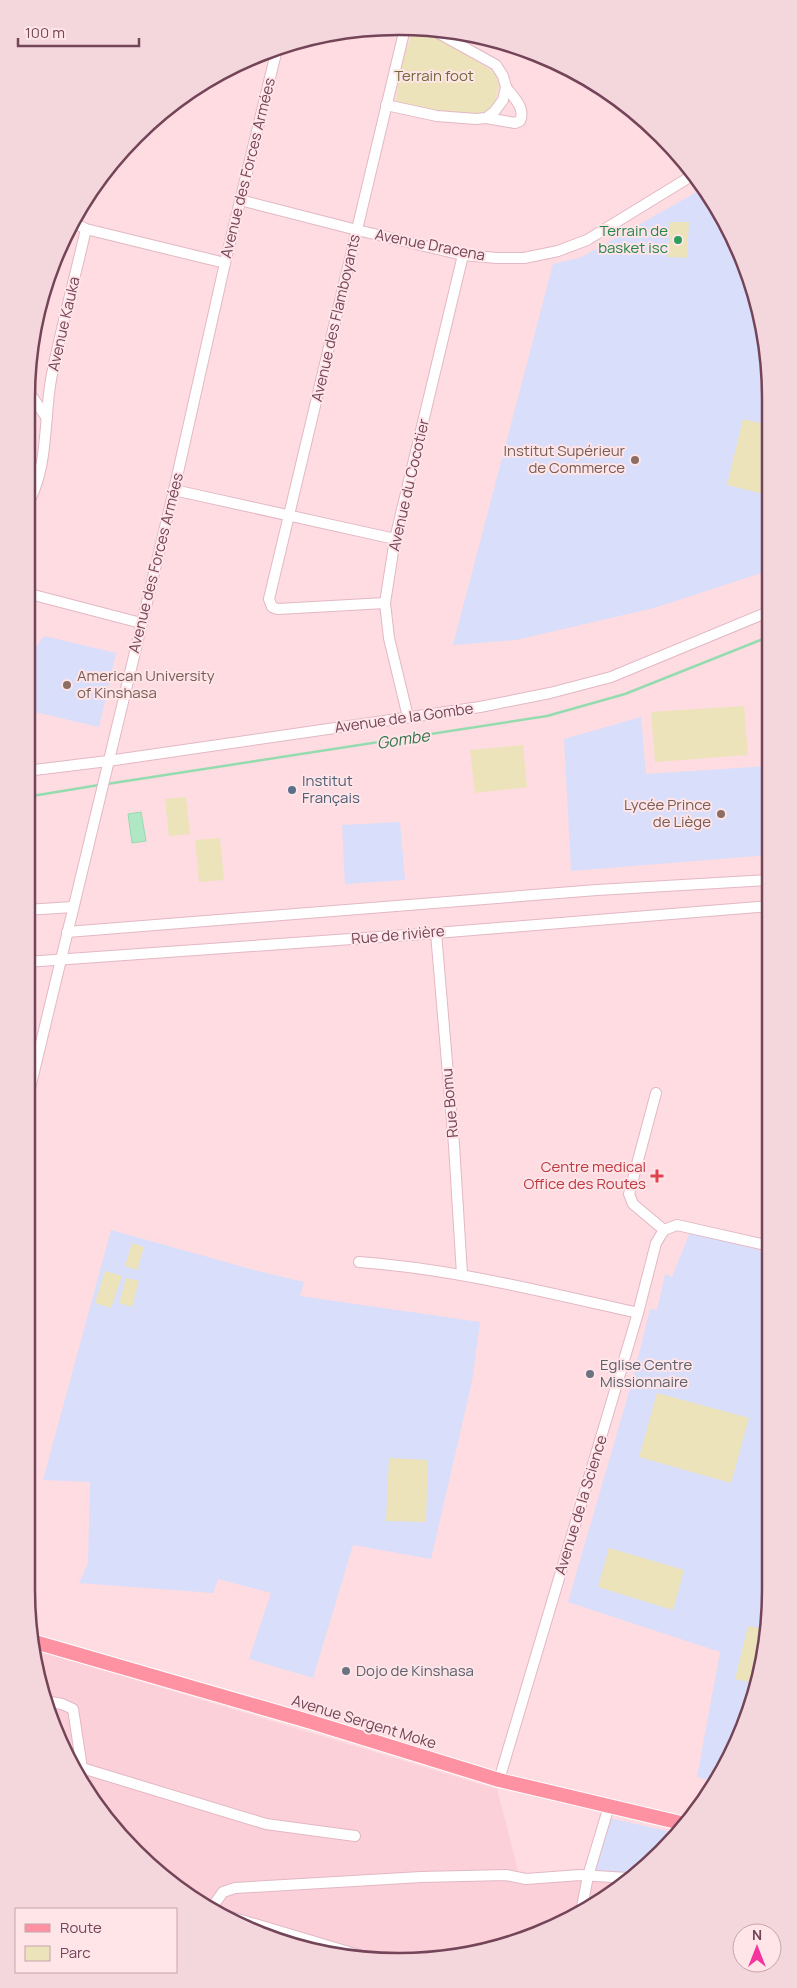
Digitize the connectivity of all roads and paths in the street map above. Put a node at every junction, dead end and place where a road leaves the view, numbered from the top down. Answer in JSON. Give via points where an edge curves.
{"nodes":[{"id":1,"x":402,"y":35,"type":"edge"},
{"id":2,"x":448,"y":38,"type":"edge"},
{"id":3,"x":275,"y":57,"type":"edge"},
{"id":4,"x":506,"y":87,"type":"junction"},
{"id":5,"x":386,"y":105,"type":"junction"},
{"id":6,"x":486,"y":118,"type":"junction"},
{"id":7,"x":688,"y":178,"type":"edge"},
{"id":8,"x":240,"y":200,"type":"junction"},
{"id":9,"x":79,"y":226,"type":"edge"},
{"id":10,"x":86,"y":229,"type":"junction"},
{"id":11,"x":357,"y":230,"type":"junction"},
{"id":12,"x":463,"y":254,"type":"junction"},
{"id":13,"x":225,"y":262,"type":"junction"},
{"id":14,"x":35,"y":401,"type":"edge"},
{"id":15,"x":47,"y":418,"type":"junction"},
{"id":16,"x":35,"y":490,"type":"edge"},
{"id":17,"x":174,"y":490,"type":"junction"},
{"id":18,"x":288,"y":516,"type":"junction"},
{"id":19,"x":395,"y":539,"type":"junction"},
{"id":20,"x":35,"y":596,"type":"edge"},
{"id":21,"x":385,"y":603,"type":"junction"},
{"id":22,"x":762,"y":614,"type":"edge"},
{"id":23,"x":141,"y":622,"type":"junction"},
{"id":24,"x":408,"y":717,"type":"junction"},
{"id":25,"x":108,"y":761,"type":"junction"},
{"id":26,"x":35,"y":770,"type":"edge"},
{"id":27,"x":762,"y":880,"type":"edge"},
{"id":28,"x":73,"y":907,"type":"junction"},
{"id":29,"x":762,"y":907,"type":"edge"},
{"id":30,"x":35,"y":909,"type":"edge"},
{"id":31,"x":67,"y":932,"type":"junction"},
{"id":32,"x":436,"y":933,"type":"junction"},
{"id":33,"x":60,"y":960,"type":"junction"},
{"id":34,"x":35,"y":961,"type":"edge"},
{"id":35,"x":35,"y":1067,"type":"edge"},
{"id":36,"x":656,"y":1093,"type":"dead end"},
{"id":37,"x":664,"y":1230,"type":"junction"},
{"id":38,"x":762,"y":1244,"type":"edge"},
{"id":39,"x":359,"y":1262,"type":"dead end"},
{"id":40,"x":462,"y":1274,"type":"junction"},
{"id":41,"x":638,"y":1313,"type":"junction"},
{"id":42,"x":39,"y":1643,"type":"edge"},
{"id":43,"x":53,"y":1702,"type":"edge"},
{"id":44,"x":82,"y":1768,"type":"joint"},
{"id":45,"x":499,"y":1780,"type":"junction"},
{"id":46,"x":609,"y":1806,"type":"junction"},
{"id":47,"x":678,"y":1822,"type":"edge"},
{"id":48,"x":354,"y":1836,"type":"dead end"},
{"id":49,"x":588,"y":1876,"type":"junction"},
{"id":50,"x":620,"y":1878,"type":"edge"},
{"id":51,"x":584,"y":1902,"type":"edge"},
{"id":52,"x":216,"y":1903,"type":"edge"},
{"id":53,"x":256,"y":1924,"type":"edge"},
{"id":54,"x":332,"y":1947,"type":"edge"}],
"edges":[{"from":1,"to":5,"type":"street","name":"Avenue des Flamboyants"},
{"from":2,"to":4,"type":"street","via":[[496,65]]},
{"from":3,"to":8,"type":"street","name":"Avenue des Forces Armées"},
{"from":4,"to":6,"type":"street","via":[[503,100]]},
{"from":4,"to":6,"type":"street","via":[[521,107],[523,115],[520,121]]},
{"from":5,"to":6,"type":"street","via":[[437,116]]},
{"from":5,"to":11,"type":"street","name":"Avenue des Flamboyants"},
{"from":7,"to":12,"type":"street","name":"Avenue Dracena","via":[[587,240],[558,251],[524,258]]},
{"from":8,"to":11,"type":"street","name":"Avenue Dracena"},
{"from":8,"to":13,"type":"street","name":"Avenue des Forces Armées"},
{"from":9,"to":10,"type":"street"},
{"from":10,"to":13,"type":"street"},
{"from":10,"to":15,"type":"street","name":"Avenue Kauka","via":[[52,374]]},
{"from":11,"to":12,"type":"street","name":"Avenue Dracena"},
{"from":11,"to":18,"type":"street","name":"Avenue des Flamboyants"},
{"from":12,"to":19,"type":"street","name":"Avenue du Cocotier"},
{"from":13,"to":17,"type":"street","name":"Avenue des Forces Armées"},
{"from":14,"to":15,"type":"street"},
{"from":15,"to":16,"type":"street","name":"Avenue Kauka"},
{"from":17,"to":18,"type":"street"},
{"from":17,"to":23,"type":"street","name":"Avenue des Forces Armées"},
{"from":18,"to":19,"type":"street"},
{"from":18,"to":21,"type":"street","name":"Avenue des Flamboyants","via":[[270,592],[272,607]]},
{"from":19,"to":21,"type":"street","name":"Avenue du Cocotier"},
{"from":20,"to":23,"type":"street"},
{"from":21,"to":24,"type":"street","name":"Avenue du Cocotier","via":[[389,638]]},
{"from":22,"to":24,"type":"street","name":"Avenue de la Gombe","via":[[611,677],[541,695]]},
{"from":23,"to":25,"type":"street","name":"Avenue des Forces Armées"},
{"from":24,"to":25,"type":"street","name":"Avenue de la Gombe"},
{"from":25,"to":26,"type":"street","name":"Avenue de la Gombe"},
{"from":25,"to":28,"type":"street","name":"Avenue des Forces Armées"},
{"from":27,"to":31,"type":"street","via":[[597,890]]},
{"from":28,"to":30,"type":"street"},
{"from":28,"to":31,"type":"street","name":"Avenue des Forces Armées"},
{"from":29,"to":32,"type":"street","name":"Rue de rivière"},
{"from":31,"to":33,"type":"street","name":"Avenue des Forces Armées"},
{"from":32,"to":33,"type":"street","name":"Rue de rivière"},
{"from":32,"to":40,"type":"street","name":"Rue Bomu"},
{"from":33,"to":34,"type":"street","name":"Rue de rivière"},
{"from":33,"to":35,"type":"street","name":"Avenue des Forces Armées"},
{"from":36,"to":37,"type":"street","via":[[629,1194],[633,1204]]},
{"from":37,"to":38,"type":"street","via":[[677,1225]]},
{"from":37,"to":41,"type":"street","name":"Avenue de la Science","via":[[656,1243]]},
{"from":39,"to":40,"type":"street"},
{"from":40,"to":41,"type":"street"},
{"from":41,"to":45,"type":"street","name":"Avenue de la Science"},
{"from":42,"to":45,"type":"main road","name":"Avenue Sergent Moke"},
{"from":43,"to":44,"type":"street","via":[[73,1709]]},
{"from":44,"to":48,"type":"street","via":[[272,1825]]},
{"from":45,"to":46,"type":"main road","name":"Avenue Sergent Moke"},
{"from":46,"to":47,"type":"main road","name":"Avenue Sergent Moke"},
{"from":46,"to":49,"type":"street"},
{"from":49,"to":50,"type":"street"},
{"from":49,"to":51,"type":"street"},
{"from":49,"to":52,"type":"street","via":[[526,1879],[506,1875],[421,1877],[235,1888],[223,1892]]},
{"from":53,"to":54,"type":"street"}]}
